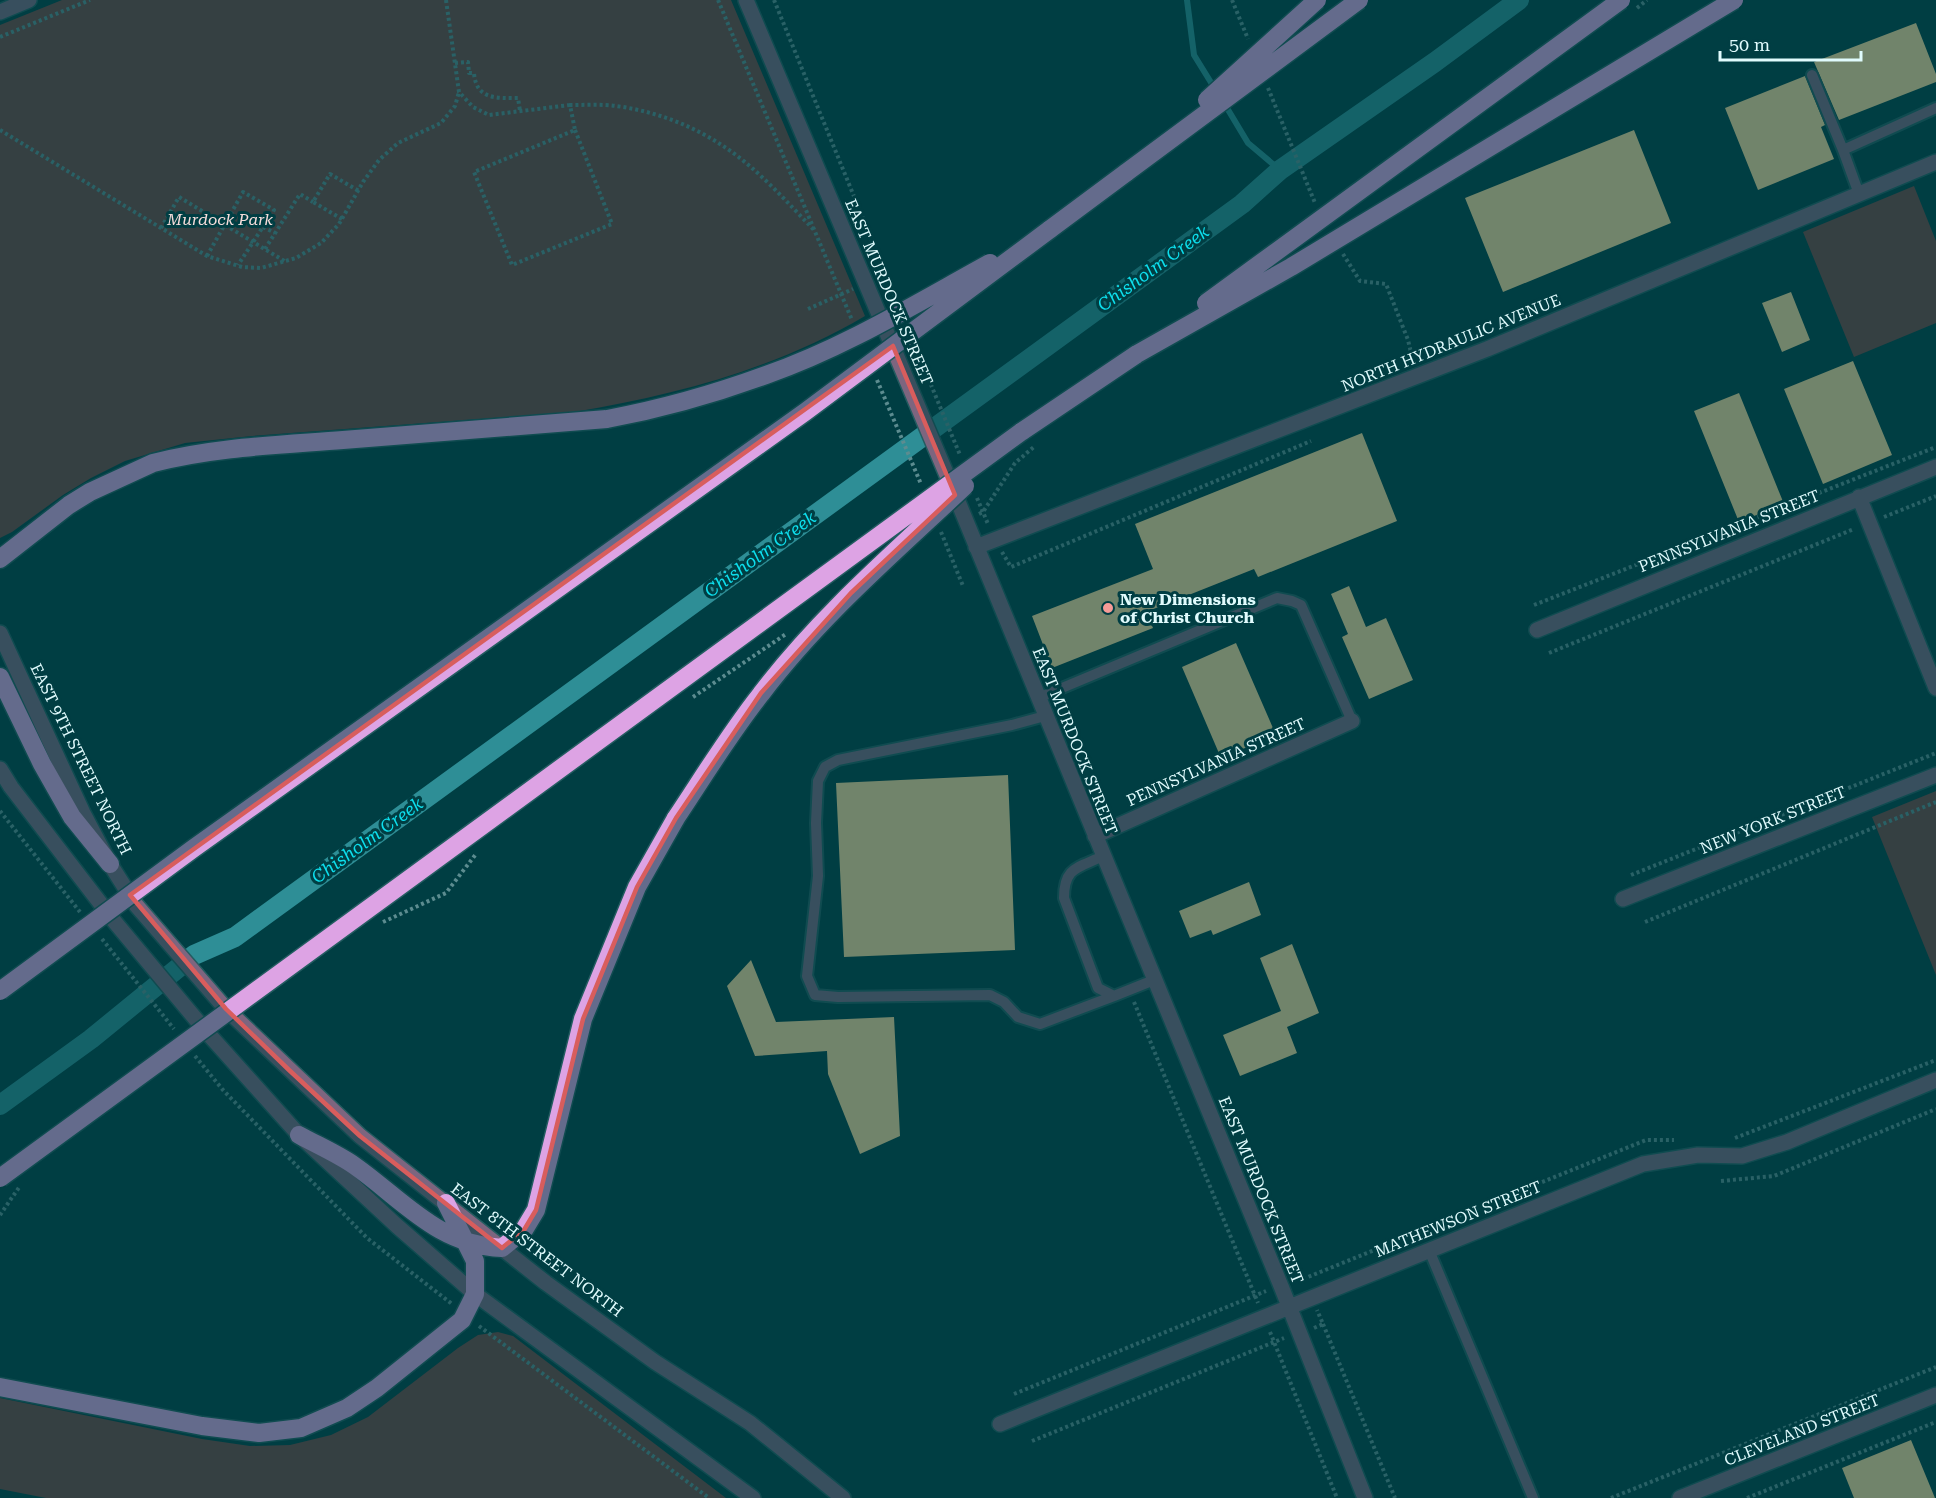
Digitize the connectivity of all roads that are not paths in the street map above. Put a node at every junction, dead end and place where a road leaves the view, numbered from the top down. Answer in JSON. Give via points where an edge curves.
{"nodes":[{"id":1,"x":29,"y":0,"type":"edge"},
{"id":2,"x":746,"y":0,"type":"edge"},
{"id":3,"x":1317,"y":0,"type":"edge"},
{"id":4,"x":1359,"y":0,"type":"edge"},
{"id":5,"x":1621,"y":0,"type":"edge"},
{"id":6,"x":1734,"y":0,"type":"edge"},
{"id":7,"x":0,"y":12,"type":"edge"},
{"id":8,"x":1812,"y":75,"type":"dead end"},
{"id":9,"x":1936,"y":108,"type":"edge"},
{"id":10,"x":1843,"y":150,"type":"junction"},
{"id":11,"x":1936,"y":162,"type":"edge"},
{"id":12,"x":1127,"y":172,"type":"junction"},
{"id":13,"x":1859,"y":194,"type":"junction"},
{"id":14,"x":1049,"y":230,"type":"junction"},
{"id":15,"x":1137,"y":354,"type":"junction"},
{"id":16,"x":1021,"y":432,"type":"junction"},
{"id":17,"x":1936,"y":467,"type":"edge"},
{"id":18,"x":1859,"y":497,"type":"junction"},
{"id":19,"x":976,"y":547,"type":"junction"},
{"id":20,"x":0,"y":559,"type":"edge"},
{"id":21,"x":1537,"y":630,"type":"dead end"},
{"id":22,"x":0,"y":633,"type":"edge"},
{"id":23,"x":0,"y":677,"type":"edge"},
{"id":24,"x":1936,"y":688,"type":"edge"},
{"id":25,"x":1038,"y":698,"type":"junction"},
{"id":26,"x":1046,"y":716,"type":"junction"},
{"id":27,"x":1352,"y":721,"type":"joint"},
{"id":28,"x":0,"y":769,"type":"edge"},
{"id":29,"x":1936,"y":775,"type":"edge"},
{"id":30,"x":1095,"y":836,"type":"junction"},
{"id":31,"x":1103,"y":855,"type":"junction"},
{"id":32,"x":110,"y":864,"type":"junction"},
{"id":33,"x":1623,"y":899,"type":"dead end"},
{"id":34,"x":1154,"y":980,"type":"junction"},
{"id":35,"x":0,"y":991,"type":"edge"},
{"id":36,"x":1114,"y":996,"type":"junction"},
{"id":37,"x":226,"y":1009,"type":"joint"},
{"id":38,"x":1936,"y":1080,"type":"edge"},
{"id":39,"x":298,"y":1135,"type":"junction"},
{"id":40,"x":0,"y":1178,"type":"edge"},
{"id":41,"x":446,"y":1203,"type":"junction"},
{"id":42,"x":467,"y":1243,"type":"junction"},
{"id":43,"x":502,"y":1248,"type":"junction"},
{"id":44,"x":1429,"y":1250,"type":"junction"},
{"id":45,"x":475,"y":1294,"type":"junction"},
{"id":46,"x":1289,"y":1306,"type":"junction"},
{"id":47,"x":0,"y":1387,"type":"edge"},
{"id":48,"x":1936,"y":1395,"type":"edge"},
{"id":49,"x":1000,"y":1424,"type":"dead end"},
{"id":50,"x":1362,"y":1497,"type":"edge"},
{"id":51,"x":753,"y":1498,"type":"edge"},
{"id":52,"x":843,"y":1498,"type":"edge"},
{"id":53,"x":1533,"y":1498,"type":"edge"},
{"id":54,"x":1680,"y":1498,"type":"edge"}],
"edges":[{"from":1,"to":7,"type":"street"},
{"from":2,"to":19,"type":"street","name":"EAST MURDOCK STREET"},
{"from":3,"to":12,"type":"highway","bridge":true},
{"from":4,"to":12,"type":"highway","bridge":true},
{"from":5,"to":15,"type":"highway","bridge":true},
{"from":6,"to":15,"type":"highway","bridge":true,"via":[[1291,267]]},
{"from":8,"to":10,"type":"lane"},
{"from":9,"to":10,"type":"lane"},
{"from":10,"to":13,"type":"lane"},
{"from":11,"to":13,"type":"street","name":"NORTH HYDRAULIC AVENUE"},
{"from":12,"to":14,"type":"highway"},
{"from":13,"to":19,"type":"street","name":"NORTH HYDRAULIC AVENUE","via":[[1487,350]]},
{"from":14,"to":20,"type":"highway","bridge":true,"via":[[830,348],[767,375],[658,410],[607,419],[291,444],[164,460],[90,492]]},
{"from":14,"to":35,"type":"highway","bridge":true,"via":[[805,412]]},
{"from":15,"to":16,"type":"highway"},
{"from":16,"to":40,"type":"highway","bridge":true},
{"from":16,"to":43,"type":"highway","bridge":true,"via":[[810,636],[762,693],[676,818],[637,887],[583,1019],[536,1210],[524,1230]]},
{"from":17,"to":18,"type":"street","name":"PENNSYLVANIA STREET"},
{"from":18,"to":21,"type":"street","name":"PENNSYLVANIA STREET"},
{"from":18,"to":24,"type":"street"},
{"from":19,"to":25,"type":"street","name":"EAST MURDOCK STREET"},
{"from":22,"to":32,"type":"street","name":"EAST 9TH STREET NORTH","via":[[82,813]]},
{"from":23,"to":32,"type":"highway","via":[[72,817]]},
{"from":25,"to":26,"type":"street","name":"EAST MURDOCK STREET"},
{"from":25,"to":27,"type":"lane","via":[[1277,598],[1301,605]]},
{"from":26,"to":30,"type":"street","name":"EAST MURDOCK STREET"},
{"from":26,"to":36,"type":"lane","via":[[838,760],[825,767],[818,781],[818,876],[807,976],[815,995],[990,995],[1004,1002],[1018,1017],[1040,1024]]},
{"from":27,"to":30,"type":"street","name":"PENNSYLVANIA STREET"},
{"from":28,"to":39,"type":"street","via":[[114,921]]},
{"from":29,"to":33,"type":"street","name":"NEW YORK STREET"},
{"from":30,"to":31,"type":"street","name":"EAST MURDOCK STREET"},
{"from":31,"to":34,"type":"street","name":"EAST MURDOCK STREET"},
{"from":31,"to":36,"type":"lane","via":[[1070,872],[1064,884],[1064,898],[1098,988]]},
{"from":32,"to":37,"type":"street","name":"EAST 9TH STREET NORTH","via":[[136,905]]},
{"from":34,"to":36,"type":"lane"},
{"from":34,"to":46,"type":"street","name":"EAST MURDOCK STREET"},
{"from":37,"to":41,"type":"street","name":"EAST 8TH STREET NORTH","via":[[360,1136]]},
{"from":38,"to":44,"type":"street","name":"MATHEWSON STREET","via":[[1787,1142],[1742,1156],[1698,1155],[1643,1164]]},
{"from":39,"to":42,"type":"highway","via":[[354,1165],[405,1206]]},
{"from":39,"to":45,"type":"street"},
{"from":41,"to":42,"type":"highway"},
{"from":41,"to":43,"type":"street","name":"EAST 8TH STREET NORTH"},
{"from":42,"to":43,"type":"highway"},
{"from":42,"to":45,"type":"highway","via":[[475,1261]]},
{"from":43,"to":52,"type":"street","name":"EAST 8TH STREET NORTH","via":[[656,1362],[750,1423]]},
{"from":44,"to":46,"type":"street","name":"MATHEWSON STREET"},
{"from":44,"to":53,"type":"lane"},
{"from":45,"to":47,"type":"highway","via":[[462,1320],[377,1388],[347,1408],[302,1428],[259,1433],[202,1426]]},
{"from":45,"to":51,"type":"street"},
{"from":46,"to":49,"type":"street","name":"MATHEWSON STREET"},
{"from":46,"to":50,"type":"street","name":"EAST MURDOCK STREET"},
{"from":48,"to":54,"type":"street","name":"CLEVELAND STREET"}]}
